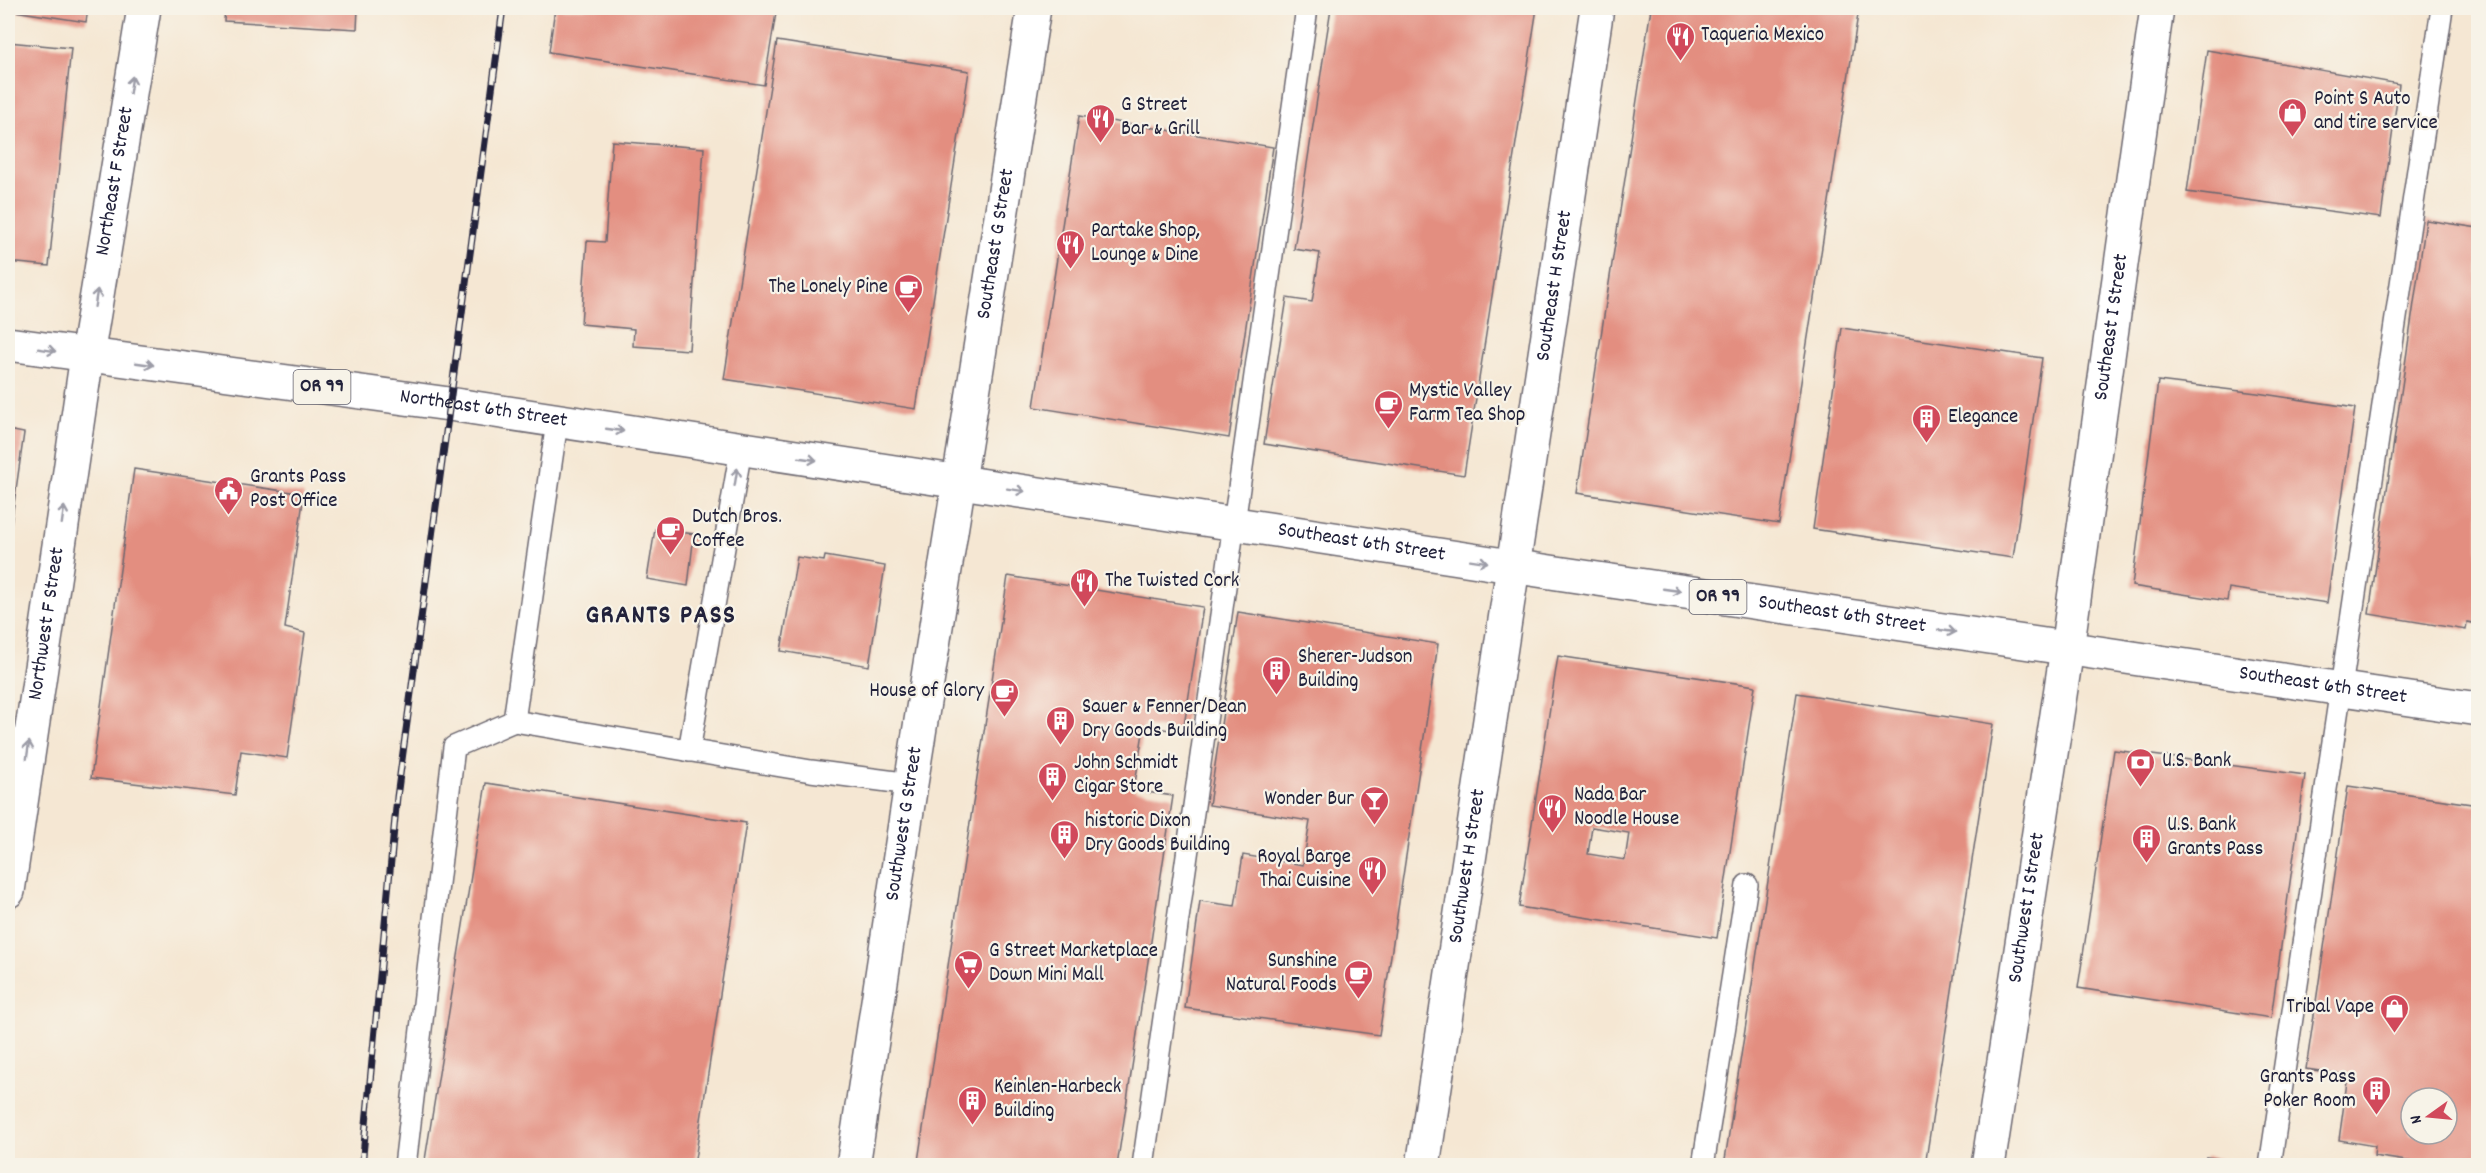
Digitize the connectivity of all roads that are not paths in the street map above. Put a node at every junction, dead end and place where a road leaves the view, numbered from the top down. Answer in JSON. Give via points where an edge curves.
{"nodes":[{"id":1,"x":144,"y":8,"type":"edge"},
{"id":2,"x":1034,"y":8,"type":"edge"},
{"id":3,"x":1306,"y":8,"type":"edge"},
{"id":4,"x":1597,"y":8,"type":"edge"},
{"id":5,"x":2157,"y":8,"type":"edge"},
{"id":6,"x":2442,"y":8,"type":"edge"},
{"id":7,"x":8,"y":344,"type":"edge"},
{"id":8,"x":87,"y":356,"type":"junction"},
{"id":9,"x":557,"y":422,"type":"junction"},
{"id":10,"x":741,"y":449,"type":"junction"},
{"id":11,"x":958,"y":482,"type":"junction"},
{"id":12,"x":1233,"y":523,"type":"junction"},
{"id":13,"x":1514,"y":566,"type":"junction"},
{"id":14,"x":2067,"y":649,"type":"junction"},
{"id":15,"x":2341,"y":689,"type":"junction"},
{"id":16,"x":2478,"y":709,"type":"edge"},
{"id":17,"x":514,"y":721,"type":"junction"},
{"id":18,"x":689,"y":751,"type":"junction"},
{"id":19,"x":911,"y":784,"type":"junction"},
{"id":20,"x":1748,"y":885,"type":"dead end"},
{"id":21,"x":8,"y":891,"type":"edge"},
{"id":22,"x":405,"y":1166,"type":"edge"},
{"id":23,"x":853,"y":1166,"type":"edge"},
{"id":24,"x":1143,"y":1166,"type":"edge"},
{"id":25,"x":1423,"y":1166,"type":"edge"},
{"id":26,"x":1703,"y":1166,"type":"edge"},
{"id":27,"x":1988,"y":1166,"type":"edge"},
{"id":28,"x":2270,"y":1166,"type":"edge"}],
"edges":[{"from":8,"to":1,"type":"main road","name":"Northeast F Street","one_way":true},
{"from":2,"to":11,"type":"main road","name":"Southeast G Street"},
{"from":3,"to":12,"type":"lane"},
{"from":4,"to":13,"type":"main road","name":"Southeast H Street"},
{"from":5,"to":14,"type":"main road","name":"Southeast I Street"},
{"from":6,"to":15,"type":"lane"},
{"from":7,"to":8,"type":"main road","name":"Northeast 6th Street","number":"OR 99","one_way":true},
{"from":8,"to":9,"type":"main road","name":"Northeast 6th Street","number":"OR 99","one_way":true},
{"from":21,"to":8,"type":"main road","name":"Northwest F Street","one_way":true},
{"from":9,"to":10,"type":"main road","name":"Northeast 6th Street","number":"OR 99","one_way":true},
{"from":9,"to":17,"type":"lane"},
{"from":10,"to":11,"type":"main road","name":"Northeast 6th Street","number":"OR 99","one_way":true},
{"from":18,"to":10,"type":"lane","one_way":true},
{"from":11,"to":12,"type":"main road","name":"Southeast 6th Street","number":"OR 99","one_way":true},
{"from":11,"to":19,"type":"main road","name":"Southwest G Street"},
{"from":12,"to":13,"type":"main road","name":"Southeast 6th Street","number":"OR 99","one_way":true},
{"from":12,"to":24,"type":"lane"},
{"from":13,"to":14,"type":"main road","name":"Southeast 6th Street","number":"OR 99","one_way":true},
{"from":13,"to":25,"type":"main road","name":"Southwest H Street"},
{"from":14,"to":15,"type":"main road","name":"Southeast 6th Street","number":"OR 99"},
{"from":14,"to":27,"type":"main road","name":"Southwest I Street"},
{"from":15,"to":16,"type":"main road","name":"Southeast 6th Street","number":"OR 99"},
{"from":15,"to":28,"type":"lane"},
{"from":17,"to":18,"type":"lane"},
{"from":17,"to":22,"type":"lane","via":[[454,747]]},
{"from":18,"to":19,"type":"lane"},
{"from":19,"to":23,"type":"main road","name":"Southwest G Street"},
{"from":20,"to":26,"type":"lane"}]}
